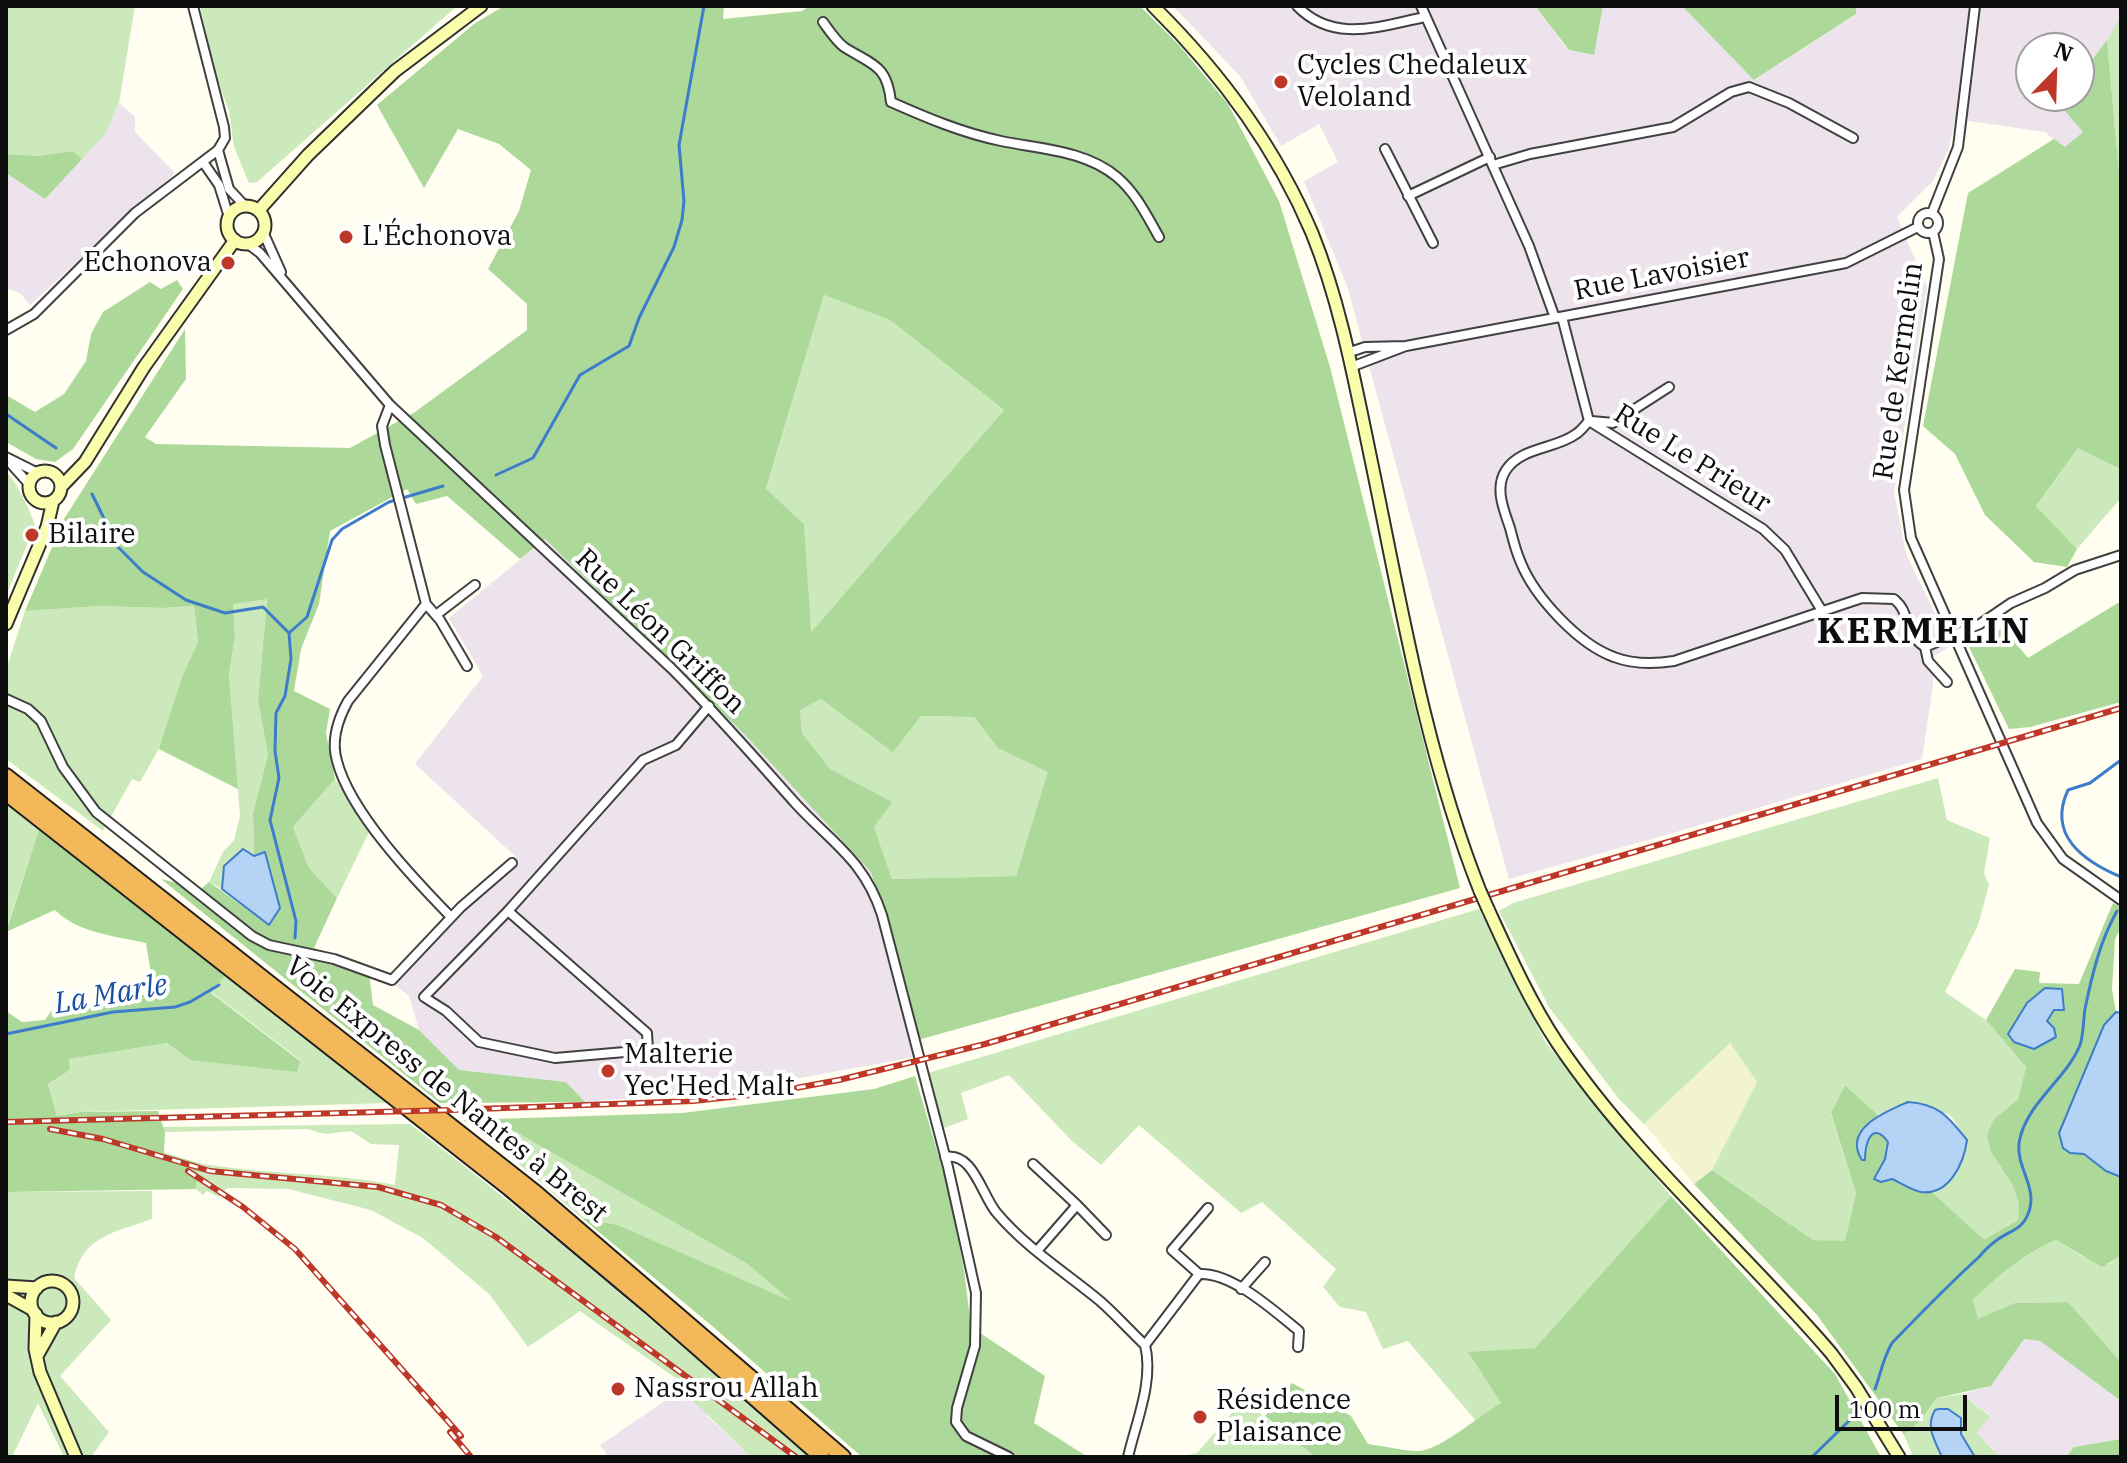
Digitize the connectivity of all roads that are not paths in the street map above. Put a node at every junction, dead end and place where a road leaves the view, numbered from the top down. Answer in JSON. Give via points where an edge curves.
{"nodes":[{"id":1,"x":193,"y":6,"type":"edge"},
{"id":2,"x":481,"y":6,"type":"edge"},
{"id":3,"x":1153,"y":6,"type":"edge"},
{"id":4,"x":1297,"y":6,"type":"edge"},
{"id":5,"x":1421,"y":6,"type":"edge"},
{"id":6,"x":1975,"y":6,"type":"edge"},
{"id":7,"x":1425,"y":17,"type":"junction"},
{"id":8,"x":823,"y":22,"type":"dead end"},
{"id":9,"x":1853,"y":138,"type":"dead end"},
{"id":10,"x":1385,"y":149,"type":"dead end"},
{"id":11,"x":218,"y":150,"type":"junction"},
{"id":12,"x":1491,"y":161,"type":"junction"},
{"id":13,"x":203,"y":162,"type":"junction"},
{"id":14,"x":1408,"y":196,"type":"junction"},
{"id":15,"x":244,"y":205,"type":"junction"},
{"id":16,"x":259,"y":210,"type":"junction"},
{"id":17,"x":1932,"y":213,"type":"junction"},
{"id":18,"x":229,"y":217,"type":"junction"},
{"id":19,"x":1918,"y":227,"type":"junction"},
{"id":20,"x":1933,"y":232,"type":"junction"},
{"id":21,"x":264,"y":234,"type":"junction"},
{"id":22,"x":1159,"y":237,"type":"dead end"},
{"id":23,"x":235,"y":240,"type":"junction"},
{"id":24,"x":1433,"y":243,"type":"dead end"},
{"id":25,"x":248,"y":244,"type":"junction"},
{"id":26,"x":289,"y":286,"type":"junction"},
{"id":27,"x":1559,"y":318,"type":"junction"},
{"id":28,"x":6,"y":330,"type":"edge"},
{"id":29,"x":1406,"y":346,"type":"junction"},
{"id":30,"x":1347,"y":353,"type":"junction"},
{"id":31,"x":1351,"y":367,"type":"junction"},
{"id":32,"x":1669,"y":387,"type":"dead end"},
{"id":33,"x":390,"y":405,"type":"junction"},
{"id":34,"x":1589,"y":421,"type":"junction"},
{"id":35,"x":90,"y":450,"type":"junction"},
{"id":36,"x":6,"y":458,"type":"edge"},
{"id":37,"x":38,"y":473,"type":"junction"},
{"id":38,"x":54,"y":475,"type":"junction"},
{"id":39,"x":29,"y":484,"type":"junction"},
{"id":40,"x":61,"y":487,"type":"junction"},
{"id":41,"x":37,"y":501,"type":"junction"},
{"id":42,"x":53,"y":501,"type":"junction"},
{"id":43,"x":44,"y":533,"type":"junction"},
{"id":44,"x":2121,"y":555,"type":"edge"},
{"id":45,"x":475,"y":585,"type":"dead end"},
{"id":46,"x":426,"y":604,"type":"junction"},
{"id":47,"x":1822,"y":611,"type":"junction"},
{"id":48,"x":436,"y":615,"type":"junction"},
{"id":49,"x":6,"y":624,"type":"edge"},
{"id":50,"x":1955,"y":636,"type":"junction"},
{"id":51,"x":1925,"y":647,"type":"junction"},
{"id":52,"x":467,"y":666,"type":"dead end"},
{"id":53,"x":1947,"y":682,"type":"dead end"},
{"id":54,"x":6,"y":699,"type":"edge"},
{"id":55,"x":709,"y":706,"type":"junction"},
{"id":56,"x":6,"y":776,"type":"edge"},
{"id":57,"x":6,"y":793,"type":"edge"},
{"id":58,"x":512,"y":863,"type":"dead end"},
{"id":59,"x":2121,"y":900,"type":"edge"},
{"id":60,"x":508,"y":911,"type":"junction"},
{"id":61,"x":451,"y":917,"type":"junction"},
{"id":62,"x":945,"y":1157,"type":"junction"},
{"id":63,"x":1033,"y":1164,"type":"dead end"},
{"id":64,"x":1077,"y":1205,"type":"junction"},
{"id":65,"x":1208,"y":1208,"type":"dead end"},
{"id":66,"x":1106,"y":1235,"type":"dead end"},
{"id":67,"x":1037,"y":1251,"type":"junction"},
{"id":68,"x":1265,"y":1262,"type":"dead end"},
{"id":69,"x":1199,"y":1274,"type":"junction"},
{"id":70,"x":6,"y":1286,"type":"edge"},
{"id":71,"x":37,"y":1288,"type":"junction"},
{"id":72,"x":1241,"y":1289,"type":"junction"},
{"id":73,"x":6,"y":1295,"type":"edge"},
{"id":74,"x":35,"y":1312,"type":"junction"},
{"id":75,"x":56,"y":1322,"type":"junction"},
{"id":76,"x":1145,"y":1345,"type":"junction"},
{"id":77,"x":1298,"y":1347,"type":"dead end"},
{"id":78,"x":37,"y":1356,"type":"junction"},
{"id":79,"x":1876,"y":1419,"type":"junction"},
{"id":80,"x":76,"y":1457,"type":"edge"},
{"id":81,"x":822,"y":1457,"type":"edge"},
{"id":82,"x":843,"y":1457,"type":"edge"},
{"id":83,"x":1009,"y":1457,"type":"edge"},
{"id":84,"x":1128,"y":1457,"type":"edge"},
{"id":85,"x":1892,"y":1457,"type":"edge"},
{"id":86,"x":1899,"y":1457,"type":"edge"}],
"edges":[{"from":1,"to":11,"type":"street","via":[[224,127]]},
{"from":2,"to":16,"type":"main road","via":[[395,71]]},
{"from":3,"to":30,"type":"main road","via":[[1229,88],[1264,140],[1312,234]]},
{"from":4,"to":7,"type":"street","via":[[1337,30]]},
{"from":5,"to":7,"type":"street"},
{"from":6,"to":17,"type":"street","via":[[1958,147]]},
{"from":7,"to":12,"type":"street"},
{"from":8,"to":22,"type":"street","via":[[841,45],[877,64],[889,84],[891,102],[938,123],[1093,163],[1135,195]]},
{"from":9,"to":12,"type":"street","via":[[1749,87],[1673,127]]},
{"from":10,"to":14,"type":"street"},
{"from":11,"to":13,"type":"street"},
{"from":11,"to":15,"type":"street","via":[[229,189]]},
{"from":12,"to":14,"type":"street"},
{"from":12,"to":27,"type":"street"},
{"from":13,"to":18,"type":"street","via":[[219,185]]},
{"from":13,"to":28,"type":"street","via":[[135,213],[34,314]]},
{"from":14,"to":24,"type":"street"},
{"from":15,"to":16,"type":"main road"},
{"from":15,"to":18,"type":"main road"},
{"from":16,"to":21,"type":"main road","via":[[265,218]]},
{"from":17,"to":19,"type":"street","via":[[1921,216]]},
{"from":17,"to":20,"type":"street","via":[[1939,221]]},
{"from":18,"to":23,"type":"main road","via":[[228,232]]},
{"from":19,"to":20,"type":"street"},
{"from":19,"to":27,"type":"street","name":"Rue Lavoisier","via":[[1846,263]]},
{"from":20,"to":50,"type":"street","name":"Rue de Kermelin","via":[[1939,259],[1908,453],[1905,506],[1911,538]]},
{"from":21,"to":25,"type":"main road"},
{"from":21,"to":26,"type":"street","name":"Rue Léon Griffon"},
{"from":23,"to":25,"type":"main road"},
{"from":23,"to":35,"type":"main road"},
{"from":25,"to":26,"type":"street","name":"Rue Léon Griffon"},
{"from":26,"to":33,"type":"street","name":"Rue Léon Griffon"},
{"from":27,"to":29,"type":"street","name":"Rue Lavoisier"},
{"from":27,"to":34,"type":"street"},
{"from":29,"to":30,"type":"street","name":"Rue Lavoisier"},
{"from":29,"to":31,"type":"street","name":"Rue Lavoisier"},
{"from":30,"to":31,"type":"main road"},
{"from":31,"to":79,"type":"main road","bridge":true,"via":[[1449,804],[1480,891],[1526,990],[1558,1044],[1612,1115],[1805,1323]]},
{"from":32,"to":34,"type":"street","name":"Rue Le Prieur","via":[[1613,423]]},
{"from":33,"to":46,"type":"street","via":[[382,426]]},
{"from":33,"to":55,"type":"street","name":"Rue Léon Griffon"},
{"from":34,"to":47,"type":"street","name":"Rue Le Prieur","via":[[1763,529],[1785,550]]},
{"from":34,"to":47,"type":"street","via":[[1575,435],[1518,458],[1500,483],[1521,563],[1558,616],[1584,639],[1613,657],[1655,664]]},
{"from":35,"to":38,"type":"main road"},
{"from":35,"to":40,"type":"main road"},
{"from":36,"to":37,"type":"street"},
{"from":36,"to":39,"type":"street"},
{"from":37,"to":38,"type":"main road"},
{"from":37,"to":39,"type":"main road"},
{"from":38,"to":40,"type":"main road"},
{"from":39,"to":41,"type":"main road"},
{"from":40,"to":42,"type":"main road"},
{"from":41,"to":42,"type":"main road"},
{"from":41,"to":43,"type":"main road"},
{"from":42,"to":43,"type":"main road"},
{"from":43,"to":49,"type":"main road"},
{"from":44,"to":50,"type":"street","via":[[2075,570]]},
{"from":45,"to":48,"type":"street"},
{"from":46,"to":48,"type":"street"},
{"from":46,"to":61,"type":"street","via":[[348,701],[336,735],[336,758],[359,808]]},
{"from":47,"to":51,"type":"street","via":[[1862,598],[1894,599],[1901,605],[1908,631]]},
{"from":48,"to":52,"type":"street"},
{"from":50,"to":51,"type":"street"},
{"from":50,"to":59,"type":"street","name":"Rue de Kermelin","via":[[2037,823],[2063,859]]},
{"from":51,"to":53,"type":"street","via":[[1928,661]]},
{"from":54,"to":61,"type":"street","via":[[41,721],[63,767],[96,812],[269,945],[334,959],[392,980]]},
{"from":55,"to":60,"type":"street","via":[[676,745],[643,760]]},
{"from":55,"to":62,"type":"street","name":"Rue Léon Griffon","via":[[867,879],[882,915]]},
{"from":56,"to":82,"type":"highway","name":"Voie Express de Nantes à Brest","via":[[514,1175]]},
{"from":57,"to":81,"type":"highway","name":"Voie Express de Nantes à Brest","via":[[509,1188]]},
{"from":58,"to":61,"type":"street"},
{"from":60,"to":60,"type":"street","via":[[647,1033],[648,1050],[555,1058],[479,1042],[424,997]]},
{"from":62,"to":67,"type":"street","via":[[955,1155],[966,1162],[995,1210]]},
{"from":62,"to":83,"type":"street","name":"Rue Léon Griffon","via":[[976,1293],[975,1346],[956,1422],[966,1436]]},
{"from":63,"to":64,"type":"street"},
{"from":64,"to":66,"type":"street"},
{"from":64,"to":67,"type":"street"},
{"from":65,"to":69,"type":"street","via":[[1172,1250]]},
{"from":67,"to":76,"type":"street"},
{"from":68,"to":72,"type":"street"},
{"from":69,"to":72,"type":"street","via":[[1210,1273]]},
{"from":69,"to":76,"type":"street"},
{"from":70,"to":71,"type":"main road"},
{"from":71,"to":74,"type":"main road","via":[[32,1299]]},
{"from":71,"to":75,"type":"main road","via":[[52,1281],[68,1288],[73,1304],[66,1318]]},
{"from":72,"to":77,"type":"street","via":[[1299,1331]]},
{"from":73,"to":74,"type":"main road"},
{"from":74,"to":75,"type":"main road"},
{"from":74,"to":78,"type":"main road"},
{"from":75,"to":78,"type":"main road"},
{"from":76,"to":84,"type":"street","via":[[1147,1377]]},
{"from":78,"to":80,"type":"main road"},
{"from":79,"to":85,"type":"main road"},
{"from":79,"to":86,"type":"main road"}]}
